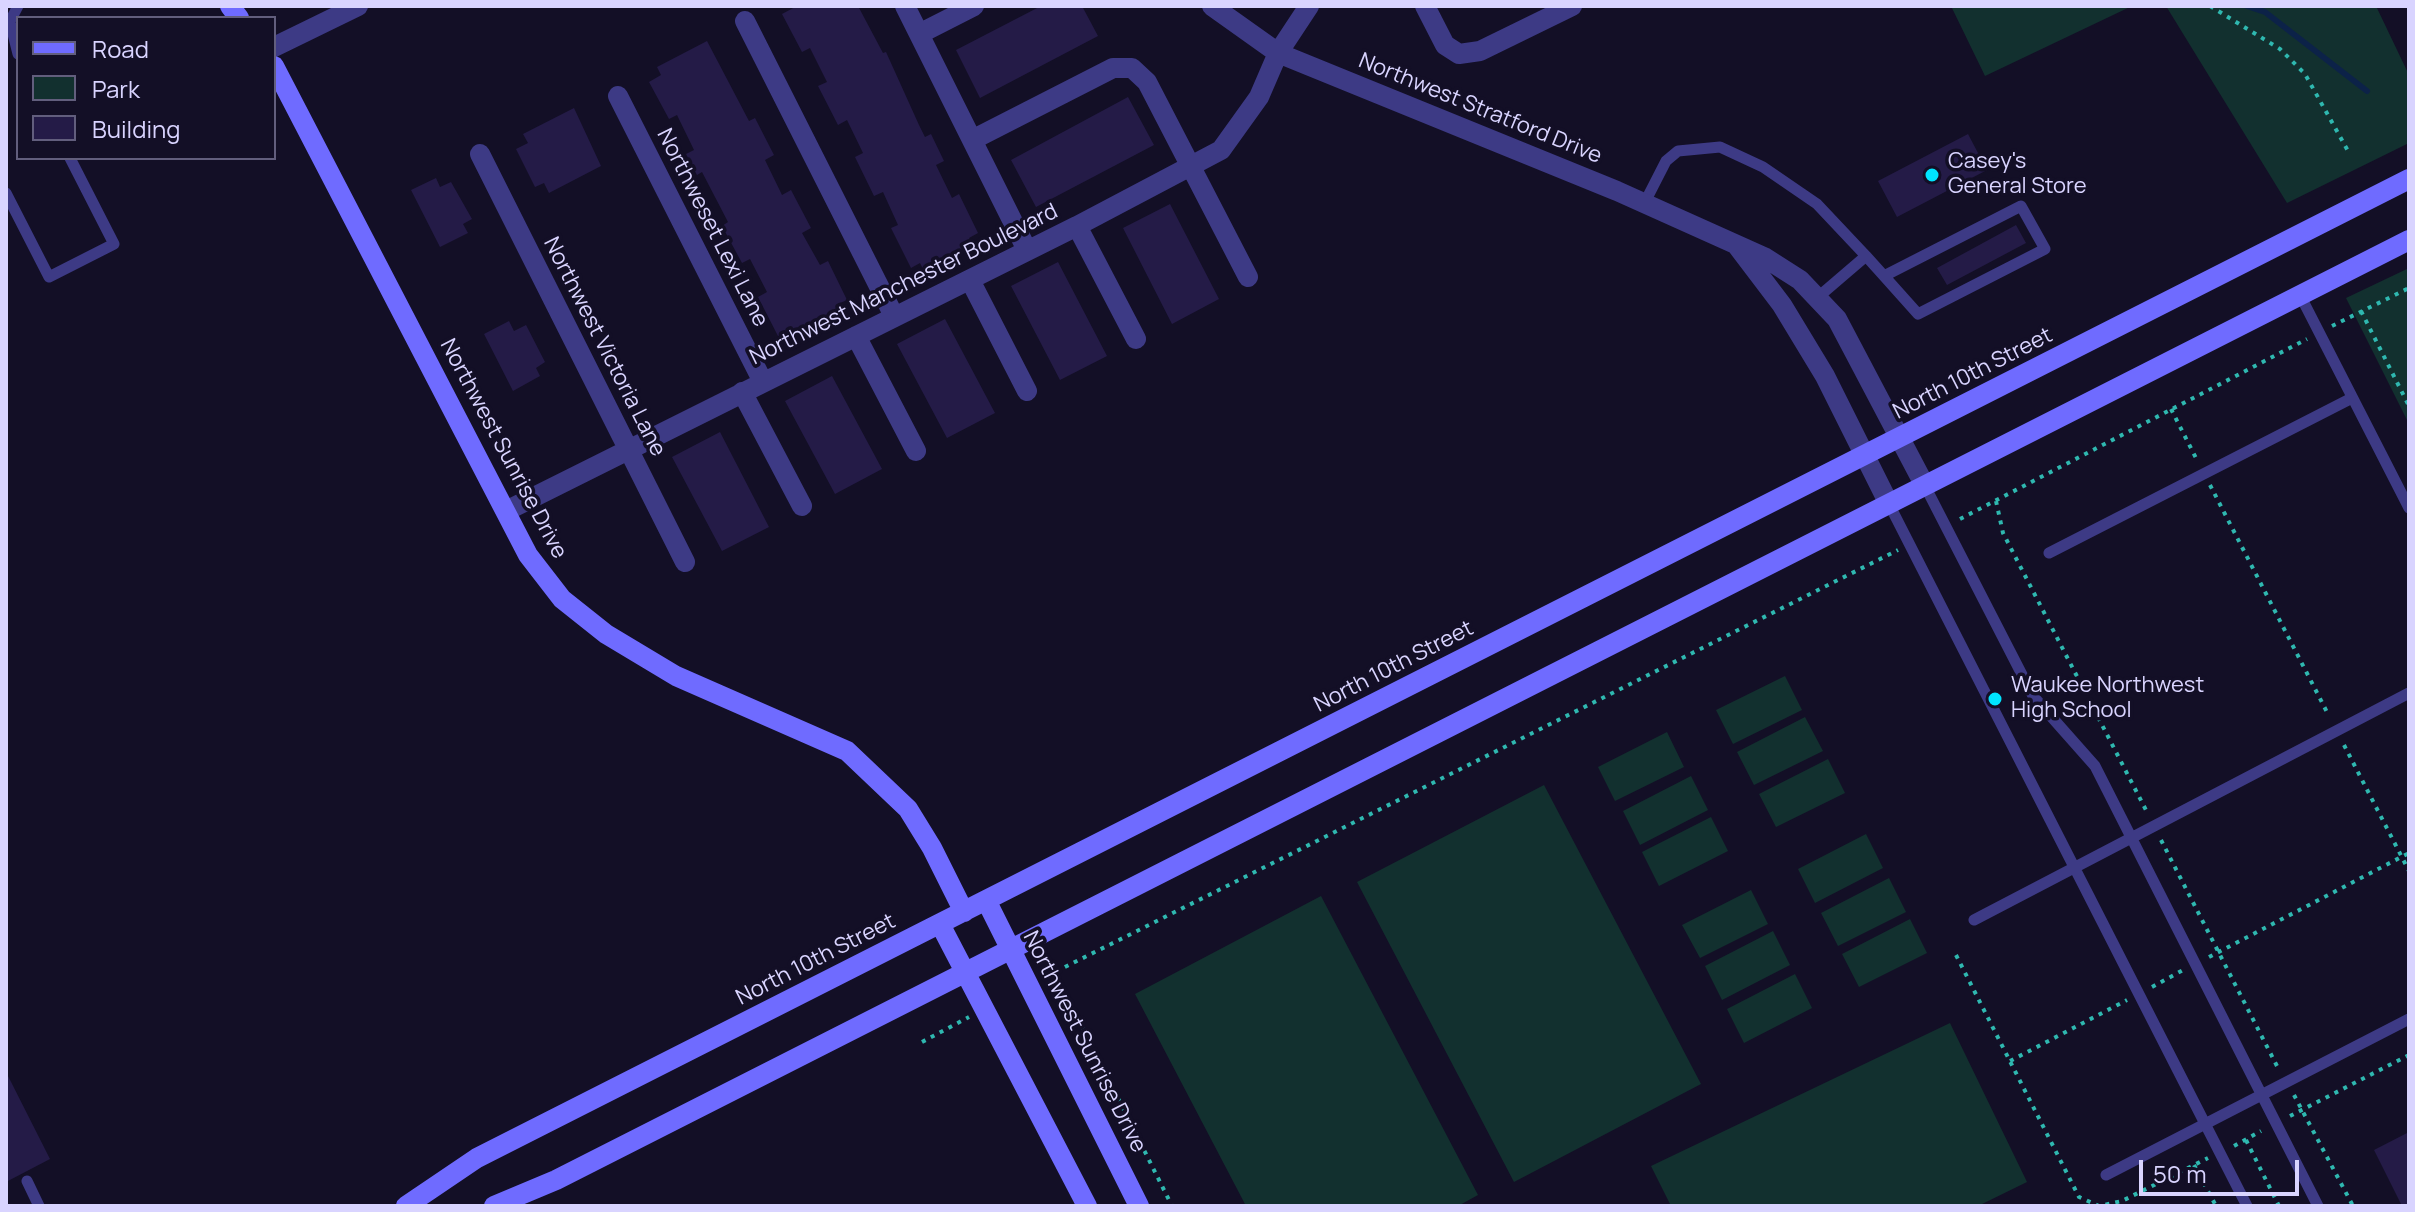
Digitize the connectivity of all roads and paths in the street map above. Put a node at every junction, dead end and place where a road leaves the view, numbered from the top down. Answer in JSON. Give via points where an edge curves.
{"nodes":[{"id":1,"x":18,"y":6,"type":"edge"},
{"id":2,"x":358,"y":6,"type":"edge"},
{"id":3,"x":905,"y":6,"type":"edge"},
{"id":4,"x":974,"y":6,"type":"edge"},
{"id":5,"x":1212,"y":6,"type":"edge"},
{"id":6,"x":1309,"y":6,"type":"edge"},
{"id":7,"x":1425,"y":6,"type":"edge"},
{"id":8,"x":1572,"y":6,"type":"edge"},
{"id":9,"x":2210,"y":6,"type":"edge"},
{"id":10,"x":745,"y":21,"type":"dead end"},
{"id":11,"x":8,"y":25,"type":"edge"},
{"id":12,"x":919,"y":34,"type":"junction"},
{"id":13,"x":276,"y":46,"type":"edge"},
{"id":14,"x":16,"y":48,"type":"edge"},
{"id":15,"x":1278,"y":53,"type":"junction"},
{"id":16,"x":276,"y":70,"type":"edge"},
{"id":17,"x":618,"y":96,"type":"dead end"},
{"id":18,"x":974,"y":139,"type":"junction"},
{"id":19,"x":2348,"y":151,"type":"dead end"},
{"id":20,"x":480,"y":154,"type":"dead end"},
{"id":21,"x":71,"y":160,"type":"edge"},
{"id":22,"x":1191,"y":168,"type":"junction"},
{"id":23,"x":2409,"y":179,"type":"edge"},
{"id":24,"x":6,"y":193,"type":"edge"},
{"id":25,"x":1644,"y":204,"type":"junction"},
{"id":26,"x":1077,"y":226,"type":"junction"},
{"id":27,"x":2409,"y":240,"type":"edge"},
{"id":28,"x":1738,"y":247,"type":"junction"},
{"id":29,"x":1027,"y":250,"type":"junction"},
{"id":30,"x":1866,"y":256,"type":"junction"},
{"id":31,"x":1884,"y":276,"type":"junction"},
{"id":32,"x":1248,"y":277,"type":"dead end"},
{"id":33,"x":970,"y":280,"type":"junction"},
{"id":34,"x":2409,"y":288,"type":"edge"},
{"id":35,"x":2300,"y":295,"type":"junction"},
{"id":36,"x":1817,"y":298,"type":"junction"},
{"id":37,"x":2361,"y":311,"type":"junction"},
{"id":38,"x":894,"y":316,"type":"junction"},
{"id":39,"x":2320,"y":333,"type":"junction"},
{"id":40,"x":856,"y":336,"type":"junction"},
{"id":41,"x":1136,"y":339,"type":"dead end"},
{"id":42,"x":763,"y":382,"type":"junction"},
{"id":43,"x":1027,"y":391,"type":"dead end"},
{"id":44,"x":742,"y":392,"type":"junction"},
{"id":45,"x":2352,"y":398,"type":"junction"},
{"id":46,"x":2409,"y":406,"type":"edge"},
{"id":47,"x":2171,"y":409,"type":"junction"},
{"id":48,"x":1901,"y":437,"type":"junction"},
{"id":49,"x":628,"y":449,"type":"junction"},
{"id":50,"x":916,"y":451,"type":"dead end"},
{"id":51,"x":1865,"y":455,"type":"junction"},
{"id":52,"x":2204,"y":473,"type":"junction"},
{"id":53,"x":1925,"y":486,"type":"junction"},
{"id":54,"x":1996,"y":501,"type":"junction"},
{"id":55,"x":1889,"y":504,"type":"junction"},
{"id":56,"x":802,"y":506,"type":"dead end"},
{"id":57,"x":2409,"y":508,"type":"edge"},
{"id":58,"x":506,"y":511,"type":"junction"},
{"id":59,"x":1946,"y":526,"type":"junction"},
{"id":60,"x":1909,"y":545,"type":"junction"},
{"id":61,"x":2049,"y":553,"type":"dead end"},
{"id":62,"x":685,"y":562,"type":"dead end"},
{"id":63,"x":2409,"y":693,"type":"edge"},
{"id":64,"x":2337,"y":730,"type":"junction"},
{"id":65,"x":2153,"y":825,"type":"junction"},
{"id":66,"x":2130,"y":837,"type":"junction"},
{"id":67,"x":2072,"y":868,"type":"junction"},
{"id":68,"x":2409,"y":871,"type":"edge"},
{"id":69,"x":986,"y":900,"type":"junction"},
{"id":70,"x":964,"y":912,"type":"junction"},
{"id":71,"x":1974,"y":920,"type":"dead end"},
{"id":72,"x":940,"y":924,"type":"junction"},
{"id":73,"x":1011,"y":950,"type":"junction"},
{"id":74,"x":1956,"y":955,"type":"dead end"},
{"id":75,"x":966,"y":973,"type":"junction"},
{"id":76,"x":2409,"y":1019,"type":"edge"},
{"id":77,"x":2409,"y":1055,"type":"edge"},
{"id":78,"x":2285,"y":1082,"type":"junction"},
{"id":79,"x":2262,"y":1095,"type":"junction"},
{"id":80,"x":2302,"y":1109,"type":"junction"},
{"id":81,"x":2276,"y":1123,"type":"junction"},
{"id":82,"x":2204,"y":1125,"type":"junction"},
{"id":83,"x":2246,"y":1140,"type":"junction"},
{"id":84,"x":2220,"y":1153,"type":"junction"},
{"id":85,"x":2194,"y":1165,"type":"junction"},
{"id":86,"x":2106,"y":1175,"type":"dead end"},
{"id":87,"x":27,"y":1181,"type":"dead end"},
{"id":88,"x":39,"y":1206,"type":"edge"},
{"id":89,"x":406,"y":1206,"type":"edge"},
{"id":90,"x":494,"y":1206,"type":"edge"},
{"id":91,"x":1087,"y":1206,"type":"edge"},
{"id":92,"x":1139,"y":1206,"type":"edge"},
{"id":93,"x":1172,"y":1206,"type":"edge"},
{"id":94,"x":2216,"y":1206,"type":"edge"},
{"id":95,"x":2247,"y":1206,"type":"edge"},
{"id":96,"x":2279,"y":1206,"type":"edge"},
{"id":97,"x":2318,"y":1206,"type":"edge"},
{"id":98,"x":2353,"y":1206,"type":"edge"}],
"edges":[{"from":1,"to":11,"type":"lane"},
{"from":2,"to":13,"type":"street"},
{"from":3,"to":12,"type":"street"},
{"from":4,"to":12,"type":"street"},
{"from":5,"to":15,"type":"street","name":"Northwest Stratford Drive"},
{"from":6,"to":15,"type":"street","name":"Northwest Manchester Boulevard"},
{"from":7,"to":8,"type":"street","via":[[1445,45],[1459,54],[1480,51]]},
{"from":9,"to":19,"type":"path","via":[[2280,49],[2305,74]]},
{"from":10,"to":38,"type":"street"},
{"from":11,"to":14,"type":"lane"},
{"from":12,"to":18,"type":"street"},
{"from":15,"to":22,"type":"street","name":"Northwest Manchester Boulevard","via":[[1241,125],[1221,150]]},
{"from":15,"to":25,"type":"street","name":"Northwest Stratford Drive"},
{"from":16,"to":58,"type":"main road","name":"Northwest Sunrise Drive"},
{"from":17,"to":42,"type":"street","name":"Northweset Lexi Lane"},
{"from":18,"to":22,"type":"street","via":[[1113,68],[1132,68],[1147,82]]},
{"from":18,"to":29,"type":"street"},
{"from":20,"to":49,"type":"street","name":"Northwest Victoria Lane"},
{"from":21,"to":24,"type":"lane","via":[[114,244],[49,277]]},
{"from":22,"to":26,"type":"street","name":"Northwest Manchester Boulevard"},
{"from":22,"to":32,"type":"street"},
{"from":23,"to":48,"type":"main road","name":"North 10th Street"},
{"from":25,"to":28,"type":"street","name":"Northwest Stratford Drive"},
{"from":25,"to":30,"type":"lane","via":[[1666,161],[1678,151],[1720,147],[1763,167],[1817,204]]},
{"from":26,"to":29,"type":"street","name":"Northwest Manchester Boulevard"},
{"from":26,"to":41,"type":"street"},
{"from":27,"to":35,"type":"main road"},
{"from":28,"to":36,"type":"street","name":"Northwest Stratford Drive","via":[[1800,280]]},
{"from":28,"to":51,"type":"street","name":"Northwest Stratford Drive","via":[[1796,328]]},
{"from":29,"to":33,"type":"street","name":"Northwest Manchester Boulevard"},
{"from":30,"to":31,"type":"lane"},
{"from":30,"to":36,"type":"lane"},
{"from":31,"to":31,"type":"lane","via":[[2021,206],[2045,249],[1918,314]]},
{"from":33,"to":38,"type":"street","name":"Northwest Manchester Boulevard"},
{"from":33,"to":43,"type":"street"},
{"from":34,"to":37,"type":"path"},
{"from":35,"to":39,"type":"lane"},
{"from":35,"to":53,"type":"main road"},
{"from":36,"to":48,"type":"street","name":"Northwest Stratford Drive","via":[[1837,319]]},
{"from":37,"to":39,"type":"path"},
{"from":37,"to":46,"type":"path"},
{"from":38,"to":40,"type":"street","name":"Northwest Manchester Boulevard"},
{"from":39,"to":45,"type":"lane"},
{"from":39,"to":47,"type":"path"},
{"from":40,"to":42,"type":"street","name":"Northwest Manchester Boulevard"},
{"from":40,"to":50,"type":"street"},
{"from":42,"to":44,"type":"street","name":"Northwest Manchester Boulevard"},
{"from":44,"to":49,"type":"street","name":"Northwest Manchester Boulevard"},
{"from":44,"to":56,"type":"street"},
{"from":45,"to":52,"type":"lane"},
{"from":45,"to":57,"type":"lane"},
{"from":47,"to":52,"type":"path"},
{"from":47,"to":54,"type":"path"},
{"from":48,"to":51,"type":"main road","name":"North 10th Street"},
{"from":48,"to":53,"type":"street","name":"Northwest Stratford Drive"},
{"from":49,"to":58,"type":"street","name":"Northwest Manchester Boulevard"},
{"from":49,"to":62,"type":"street","name":"Northwest Victoria Lane"},
{"from":51,"to":55,"type":"street","name":"Northwest Stratford Drive"},
{"from":51,"to":69,"type":"main road","name":"North 10th Street"},
{"from":52,"to":61,"type":"lane"},
{"from":52,"to":64,"type":"path"},
{"from":53,"to":55,"type":"main road"},
{"from":53,"to":59,"type":"lane"},
{"from":54,"to":59,"type":"path"},
{"from":54,"to":65,"type":"path","via":[[2003,533]]},
{"from":55,"to":60,"type":"lane"},
{"from":55,"to":73,"type":"main road"},
{"from":58,"to":70,"type":"main road","name":"Northwest Sunrise Drive","via":[[528,555],[562,599],[606,634],[676,676],[847,751],[908,809]]},
{"from":59,"to":66,"type":"lane","via":[[2033,696],[2095,766]]},
{"from":60,"to":67,"type":"lane"},
{"from":60,"to":93,"type":"path","via":[[1055,972]]},
{"from":63,"to":64,"type":"lane"},
{"from":64,"to":65,"type":"lane"},
{"from":64,"to":68,"type":"path"},
{"from":65,"to":66,"type":"lane"},
{"from":65,"to":78,"type":"path"},
{"from":66,"to":67,"type":"lane"},
{"from":66,"to":79,"type":"lane"},
{"from":67,"to":71,"type":"lane"},
{"from":67,"to":82,"type":"lane"},
{"from":69,"to":70,"type":"main road","name":"North 10th Street"},
{"from":69,"to":73,"type":"main road","name":"Northwest Sunrise Drive"},
{"from":70,"to":72,"type":"main road","name":"North 10th Street"},
{"from":72,"to":75,"type":"main road"},
{"from":72,"to":89,"type":"main road","name":"North 10th Street","via":[[477,1158]]},
{"from":73,"to":75,"type":"main road"},
{"from":73,"to":92,"type":"main road","name":"Northwest Sunrise Drive"},
{"from":74,"to":85,"type":"path","via":[[2079,1197],[2099,1206],[2122,1201]]},
{"from":75,"to":90,"type":"main road","via":[[556,1180]]},
{"from":75,"to":91,"type":"main road"},
{"from":76,"to":78,"type":"lane"},
{"from":77,"to":80,"type":"path"},
{"from":78,"to":79,"type":"lane"},
{"from":78,"to":80,"type":"path"},
{"from":79,"to":81,"type":"lane"},
{"from":79,"to":82,"type":"lane"},
{"from":80,"to":81,"type":"path"},
{"from":80,"to":98,"type":"path"},
{"from":81,"to":83,"type":"path"},
{"from":81,"to":97,"type":"lane"},
{"from":82,"to":84,"type":"lane"},
{"from":82,"to":86,"type":"lane"},
{"from":83,"to":84,"type":"path"},
{"from":83,"to":96,"type":"path"},
{"from":84,"to":85,"type":"path"},
{"from":84,"to":95,"type":"lane"},
{"from":85,"to":94,"type":"path"},
{"from":87,"to":88,"type":"lane"}]}
